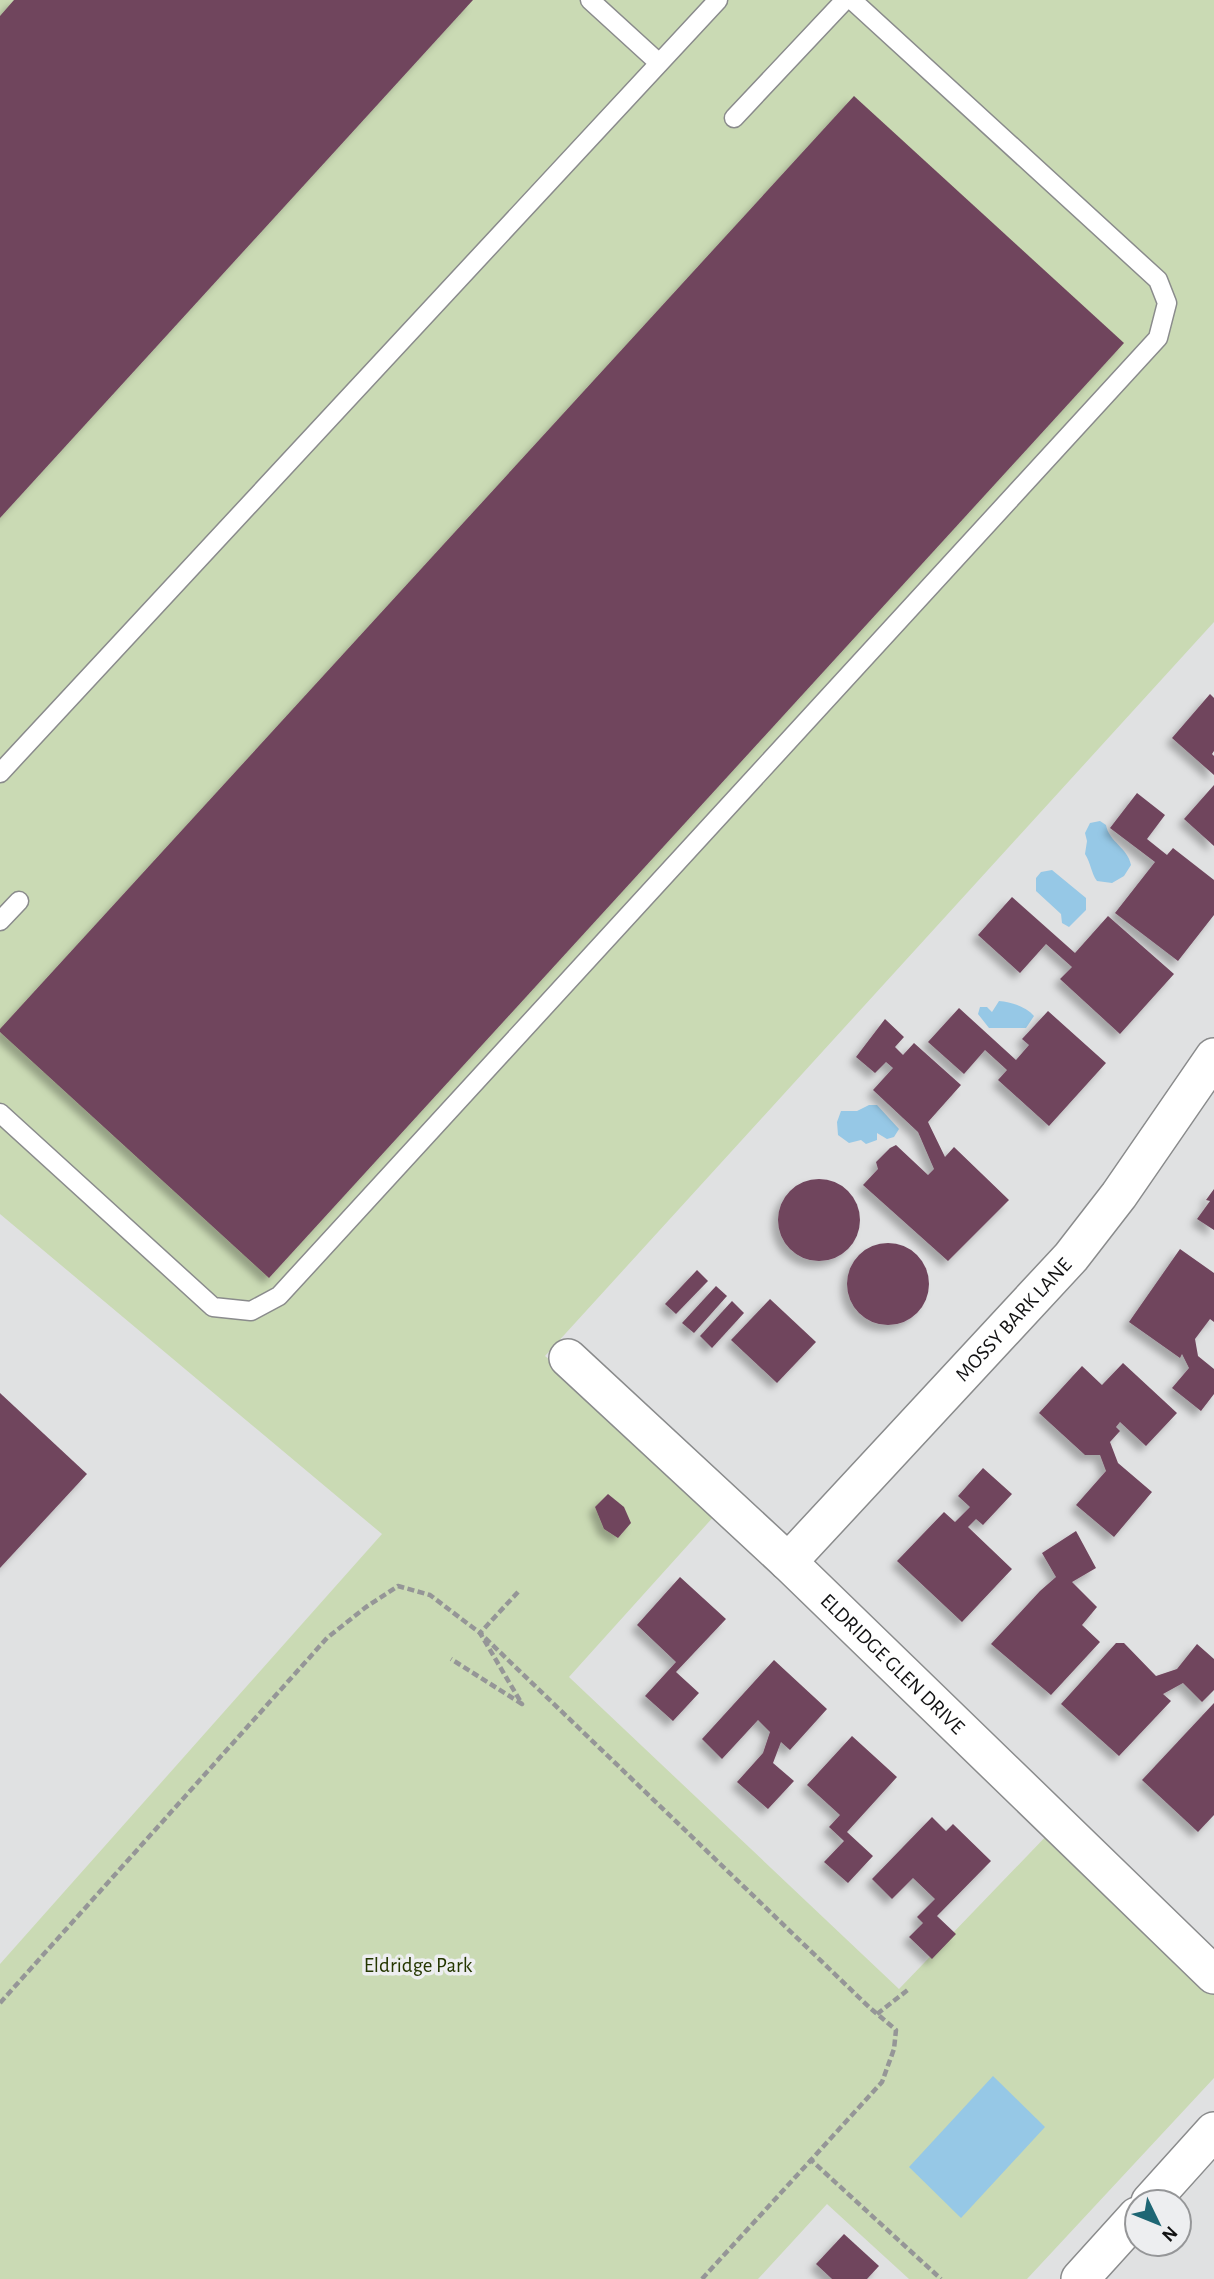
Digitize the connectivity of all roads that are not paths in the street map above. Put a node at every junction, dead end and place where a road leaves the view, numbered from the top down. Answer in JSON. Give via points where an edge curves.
{"nodes":[{"id":1,"x":590,"y":0,"type":"edge"},
{"id":2,"x":718,"y":0,"type":"edge"},
{"id":3,"x":845,"y":0,"type":"edge"},
{"id":4,"x":852,"y":0,"type":"edge"},
{"id":5,"x":659,"y":63,"type":"junction"},
{"id":6,"x":734,"y":118,"type":"dead end"},
{"id":7,"x":0,"y":773,"type":"edge"},
{"id":8,"x":19,"y":901,"type":"dead end"},
{"id":9,"x":0,"y":921,"type":"edge"},
{"id":10,"x":1214,"y":1057,"type":"edge"},
{"id":11,"x":0,"y":1113,"type":"edge"},
{"id":12,"x":568,"y":1358,"type":"dead end"},
{"id":13,"x":788,"y":1562,"type":"junction"},
{"id":14,"x":1214,"y":1975,"type":"edge"},
{"id":15,"x":1214,"y":2131,"type":"edge"},
{"id":16,"x":1163,"y":2188,"type":"edge"},
{"id":17,"x":1123,"y":2231,"type":"edge"},
{"id":18,"x":1080,"y":2279,"type":"edge"}],
"edges":[{"from":1,"to":5,"type":"lane"},
{"from":2,"to":5,"type":"lane"},
{"from":3,"to":6,"type":"lane"},
{"from":4,"to":11,"type":"lane","via":[[1158,280],[1167,303],[1158,338],[279,1296],[251,1311],[213,1307]]},
{"from":5,"to":7,"type":"lane"},
{"from":8,"to":9,"type":"lane"},
{"from":10,"to":13,"type":"street","name":"MOSSY BARK LANE","via":[[1071,1257]]},
{"from":12,"to":13,"type":"street","name":"ELDRIDGE GLEN DRIVE"},
{"from":13,"to":14,"type":"street","name":"ELDRIDGE GLEN DRIVE"},
{"from":15,"to":16,"type":"street"},
{"from":17,"to":18,"type":"street"}]}
